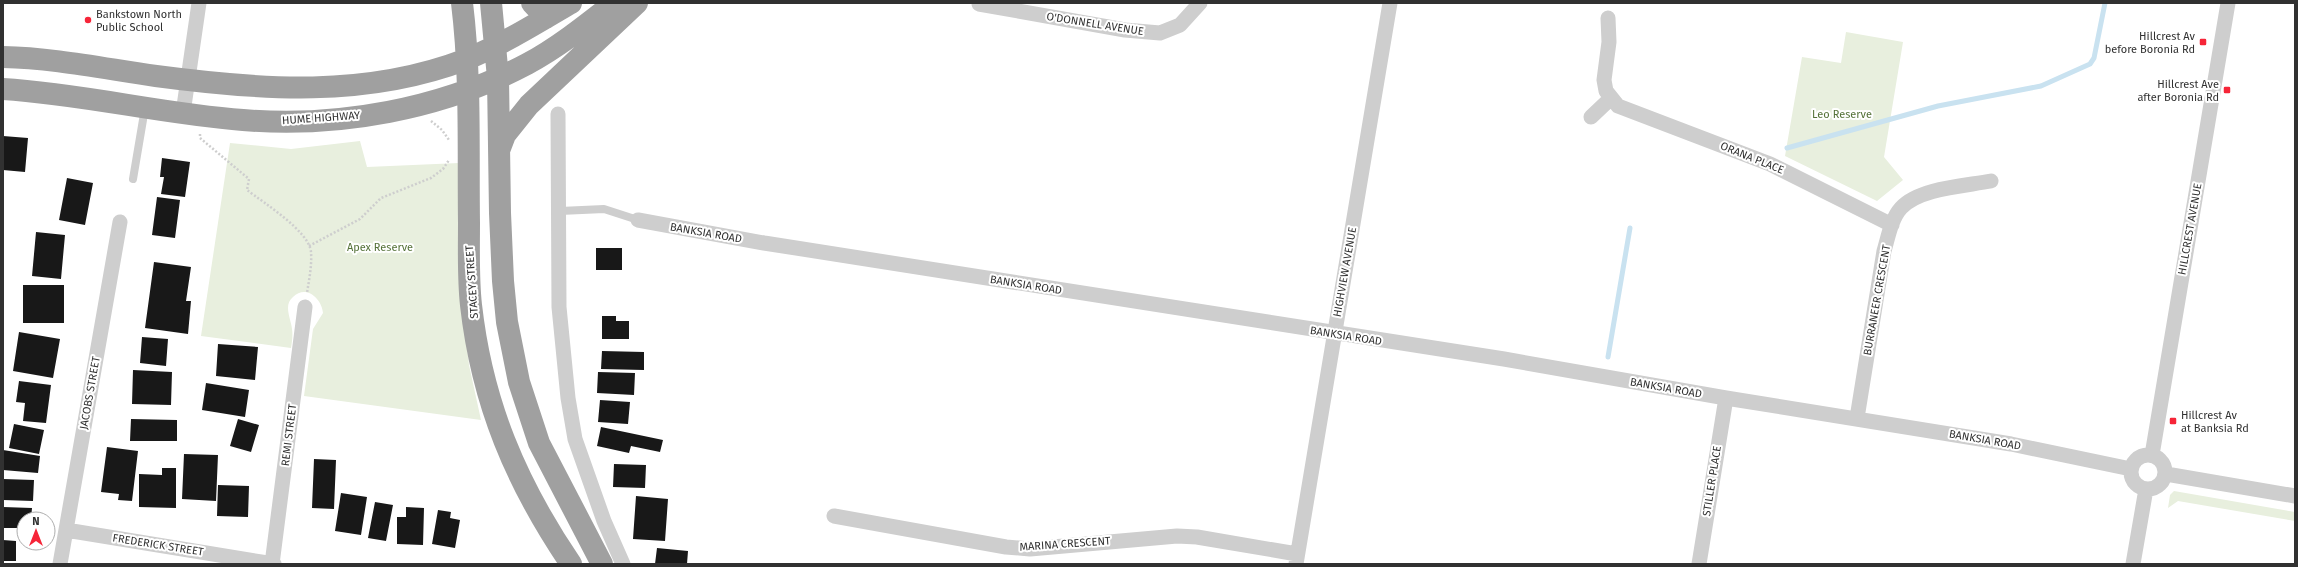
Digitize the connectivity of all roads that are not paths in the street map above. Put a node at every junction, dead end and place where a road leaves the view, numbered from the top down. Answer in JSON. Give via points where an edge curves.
{"nodes":[{"id":1,"x":199,"y":3,"type":"edge"},
{"id":2,"x":462,"y":3,"type":"edge"},
{"id":3,"x":491,"y":3,"type":"edge"},
{"id":4,"x":571,"y":3,"type":"edge"},
{"id":5,"x":614,"y":3,"type":"edge"},
{"id":6,"x":637,"y":3,"type":"edge"},
{"id":7,"x":1200,"y":3,"type":"edge"},
{"id":8,"x":1390,"y":3,"type":"edge"},
{"id":9,"x":2228,"y":3,"type":"edge"},
{"id":10,"x":979,"y":4,"type":"dead end"},
{"id":11,"x":539,"y":11,"type":"edge"},
{"id":12,"x":1608,"y":18,"type":"dead end"},
{"id":13,"x":496,"y":44,"type":"junction"},
{"id":14,"x":3,"y":57,"type":"edge"},
{"id":15,"x":467,"y":58,"type":"junction"},
{"id":16,"x":498,"y":78,"type":"junction"},
{"id":17,"x":187,"y":80,"type":"junction"},
{"id":18,"x":3,"y":89,"type":"edge"},
{"id":19,"x":468,"y":90,"type":"junction"},
{"id":20,"x":1610,"y":99,"type":"junction"},
{"id":21,"x":145,"y":107,"type":"junction"},
{"id":22,"x":183,"y":113,"type":"junction"},
{"id":23,"x":558,"y":114,"type":"dead end"},
{"id":24,"x":1591,"y":117,"type":"dead end"},
{"id":25,"x":499,"y":150,"type":"junction"},
{"id":26,"x":133,"y":179,"type":"dead end"},
{"id":27,"x":1991,"y":180,"type":"dead end"},
{"id":28,"x":560,"y":211,"type":"junction"},
{"id":29,"x":638,"y":220,"type":"joint"},
{"id":30,"x":120,"y":222,"type":"dead end"},
{"id":31,"x":1892,"y":225,"type":"junction"},
{"id":32,"x":305,"y":307,"type":"road end"},
{"id":33,"x":1334,"y":334,"type":"junction"},
{"id":34,"x":1726,"y":398,"type":"junction"},
{"id":35,"x":1857,"y":418,"type":"junction"},
{"id":36,"x":2152,"y":455,"type":"junction"},
{"id":37,"x":2132,"y":469,"type":"junction"},
{"id":38,"x":2166,"y":474,"type":"junction"},
{"id":39,"x":2146,"y":489,"type":"junction"},
{"id":40,"x":2295,"y":496,"type":"edge"},
{"id":41,"x":834,"y":516,"type":"dead end"},
{"id":42,"x":66,"y":530,"type":"junction"},
{"id":43,"x":1296,"y":559,"type":"edge"},
{"id":44,"x":60,"y":564,"type":"edge"},
{"id":45,"x":273,"y":564,"type":"edge"},
{"id":46,"x":571,"y":564,"type":"edge"},
{"id":47,"x":602,"y":564,"type":"edge"},
{"id":48,"x":623,"y":564,"type":"edge"},
{"id":49,"x":1699,"y":564,"type":"edge"},
{"id":50,"x":2133,"y":564,"type":"edge"}],
"edges":[{"from":1,"to":17,"type":"street"},
{"from":2,"to":15,"type":"highway","name":"STACEY STREET"},
{"from":3,"to":13,"type":"highway"},
{"from":4,"to":11,"type":"highway"},
{"from":5,"to":16,"type":"highway","name":"HUME HIGHWAY","via":[[551,49]]},
{"from":6,"to":25,"type":"highway","via":[[528,105],[505,135]]},
{"from":7,"to":10,"type":"street","name":"O'DONNELL AVENUE","via":[[1180,25],[1160,33],[1125,30]]},
{"from":8,"to":33,"type":"street","name":"HIGHVIEW AVENUE"},
{"from":9,"to":36,"type":"street","name":"HILLCREST AVENUE"},
{"from":11,"to":13,"type":"highway","via":[[524,31]]},
{"from":12,"to":20,"type":"street","via":[[1609,42],[1604,80]]},
{"from":13,"to":15,"type":"highway"},
{"from":13,"to":16,"type":"highway"},
{"from":14,"to":17,"type":"highway","via":[[77,64]]},
{"from":15,"to":17,"type":"highway","via":[[404,77],[333,88],[256,88]]},
{"from":15,"to":19,"type":"highway","name":"STACEY STREET"},
{"from":16,"to":19,"type":"highway","name":"HUME HIGHWAY"},
{"from":16,"to":25,"type":"highway"},
{"from":17,"to":22,"type":"street"},
{"from":18,"to":21,"type":"highway","name":"HUME HIGHWAY"},
{"from":19,"to":22,"type":"highway","name":"HUME HIGHWAY","via":[[418,105],[352,118],[319,121],[242,120]]},
{"from":19,"to":46,"type":"highway","name":"STACEY STREET","via":[[471,304],[482,368],[498,427],[520,479]]},
{"from":20,"to":24,"type":"street"},
{"from":20,"to":31,"type":"street","name":"ORANA PLACE","via":[[1635,114],[1770,164]]},
{"from":21,"to":22,"type":"highway","name":"HUME HIGHWAY"},
{"from":21,"to":26,"type":"lane"},
{"from":23,"to":28,"type":"street"},
{"from":25,"to":47,"type":"highway","via":[[503,281],[507,322],[519,382],[540,443]]},
{"from":27,"to":31,"type":"street","name":"BURRANEER CRESCENT","via":[[1913,198],[1900,209]]},
{"from":28,"to":29,"type":"lane","name":"BANKSIA ROAD","via":[[604,210]]},
{"from":28,"to":48,"type":"street","via":[[559,307],[568,398],[575,439],[604,521]]},
{"from":29,"to":33,"type":"street","name":"BANKSIA ROAD","via":[[772,244]]},
{"from":30,"to":42,"type":"street","name":"JACOBS STREET"},
{"from":31,"to":35,"type":"street","name":"BURRANEER CRESCENT","via":[[1883,258]]},
{"from":32,"to":45,"type":"street","name":"REMI STREET"},
{"from":33,"to":34,"type":"street","name":"BANKSIA ROAD","via":[[1504,359]]},
{"from":33,"to":43,"type":"street","name":"HIGHVIEW AVENUE"},
{"from":34,"to":35,"type":"street","name":"BANKSIA ROAD"},
{"from":34,"to":49,"type":"street","name":"STILLER PLACE"},
{"from":35,"to":37,"type":"street","name":"BANKSIA ROAD","via":[[2011,444]]},
{"from":36,"to":37,"type":"street","via":[[2137,459]]},
{"from":36,"to":38,"type":"street","via":[[2161,460]]},
{"from":37,"to":39,"type":"street","via":[[2131,474],[2136,484]]},
{"from":38,"to":39,"type":"street","via":[[2161,484]]},
{"from":38,"to":40,"type":"street"},
{"from":39,"to":50,"type":"street"},
{"from":41,"to":43,"type":"street","name":"MARINA CRESCENT","via":[[1006,547],[1030,549],[1177,536],[1197,537]]},
{"from":42,"to":44,"type":"street","name":"JACOBS STREET"},
{"from":42,"to":45,"type":"street","name":"FREDERICK STREET"}]}
